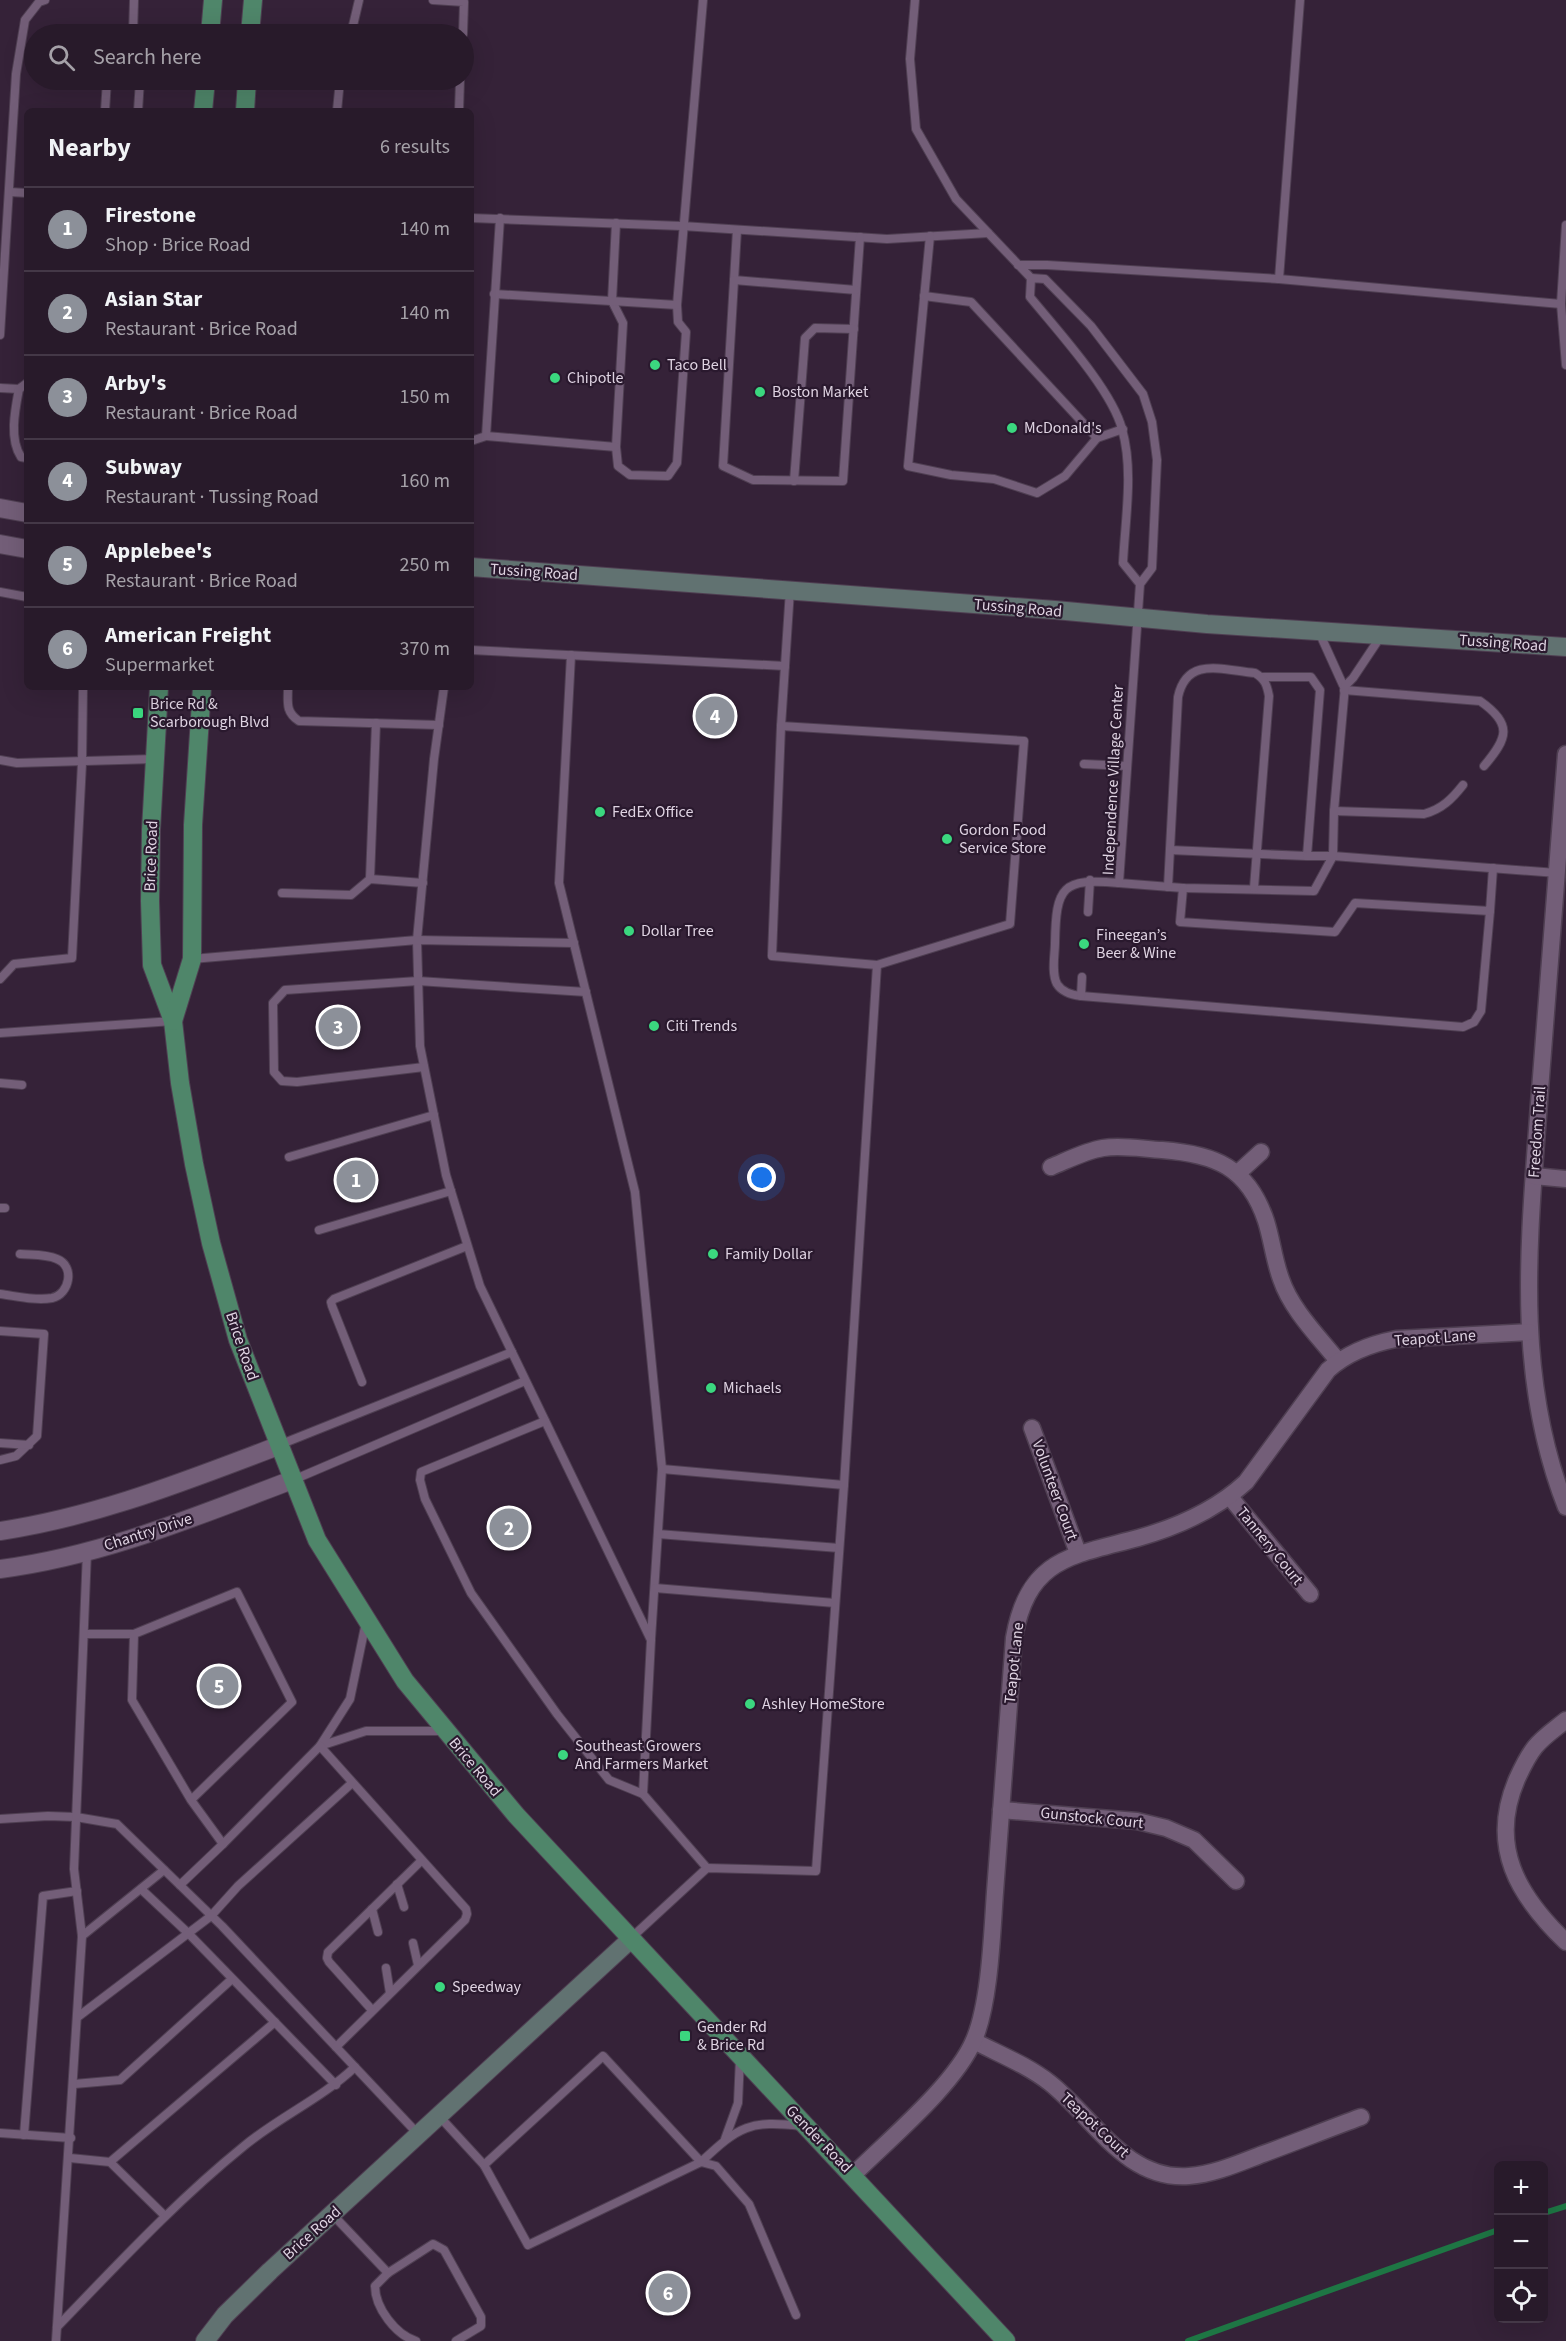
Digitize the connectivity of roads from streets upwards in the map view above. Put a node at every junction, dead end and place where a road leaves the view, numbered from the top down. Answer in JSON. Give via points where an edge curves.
{"nodes":[{"id":1,"x":213,"y":0,"type":"edge"},
{"id":2,"x":253,"y":0,"type":"edge"},
{"id":3,"x":211,"y":24,"type":"edge"},
{"id":4,"x":251,"y":24,"type":"edge"},
{"id":5,"x":205,"y":90,"type":"edge"},
{"id":6,"x":246,"y":90,"type":"edge"},
{"id":7,"x":203,"y":108,"type":"edge"},
{"id":8,"x":244,"y":108,"type":"edge"},
{"id":9,"x":0,"y":508,"type":"edge"},
{"id":10,"x":24,"y":512,"type":"edge"},
{"id":11,"x":0,"y":544,"type":"edge"},
{"id":12,"x":24,"y":548,"type":"edge"},
{"id":13,"x":474,"y":567,"type":"edge"},
{"id":14,"x":1566,"y":647,"type":"edge"},
{"id":15,"x":159,"y":690,"type":"edge"},
{"id":16,"x":202,"y":690,"type":"edge"},
{"id":17,"x":1566,"y":754,"type":"edge"},
{"id":18,"x":1563,"y":832,"type":"edge"},
{"id":19,"x":173,"y":1022,"type":"junction"},
{"id":20,"x":1261,"y":1152,"type":"dead end"},
{"id":21,"x":1052,"y":1167,"type":"dead end"},
{"id":22,"x":1238,"y":1173,"type":"junction"},
{"id":23,"x":1534,"y":1176,"type":"junction"},
{"id":24,"x":1566,"y":1179,"type":"edge"},
{"id":25,"x":1529,"y":1332,"type":"junction"},
{"id":26,"x":1338,"y":1361,"type":"junction"},
{"id":27,"x":1032,"y":1428,"type":"dead end"},
{"id":28,"x":278,"y":1446,"type":"junction"},
{"id":29,"x":292,"y":1480,"type":"junction"},
{"id":30,"x":1230,"y":1497,"type":"junction"},
{"id":31,"x":1566,"y":1507,"type":"edge"},
{"id":32,"x":0,"y":1531,"type":"edge"},
{"id":33,"x":1078,"y":1553,"type":"junction"},
{"id":34,"x":0,"y":1569,"type":"edge"},
{"id":35,"x":1310,"y":1594,"type":"dead end"},
{"id":36,"x":1566,"y":1720,"type":"edge"},
{"id":37,"x":1001,"y":1810,"type":"junction"},
{"id":38,"x":1236,"y":1881,"type":"dead end"},
{"id":39,"x":631,"y":1939,"type":"junction"},
{"id":40,"x":1566,"y":1942,"type":"edge"},
{"id":41,"x":974,"y":2041,"type":"junction"},
{"id":42,"x":1361,"y":2117,"type":"dead end"},
{"id":43,"x":853,"y":2175,"type":"junction"},
{"id":44,"x":205,"y":2341,"type":"edge"},
{"id":45,"x":1006,"y":2341,"type":"edge"}],
"edges":[{"from":1,"to":3,"type":"main road"},
{"from":2,"to":4,"type":"main road"},
{"from":5,"to":7,"type":"main road"},
{"from":6,"to":8,"type":"main road"},
{"from":9,"to":10,"type":"street"},
{"from":11,"to":12,"type":"street"},
{"from":13,"to":14,"type":"main road","name":"Tussing Road"},
{"from":15,"to":19,"type":"main road","name":"Brice Road","via":[[150,901],[152,965]]},
{"from":16,"to":19,"type":"main road","name":"Brice Road","via":[[193,825],[192,959]]},
{"from":17,"to":18,"type":"street","name":"Freedom Trail"},
{"from":18,"to":23,"type":"street","name":"Freedom Trail"},
{"from":19,"to":28,"type":"main road","name":"Brice Road","via":[[184,1106],[211,1243],[238,1340]]},
{"from":20,"to":22,"type":"street"},
{"from":21,"to":22,"type":"street","via":[[1088,1152],[1126,1148],[1204,1155]]},
{"from":22,"to":26,"type":"street","via":[[1260,1204],[1281,1280],[1297,1309]]},
{"from":23,"to":24,"type":"street"},
{"from":23,"to":25,"type":"street","name":"Freedom Trail"},
{"from":25,"to":26,"type":"street","name":"Teapot Lane","via":[[1396,1339],[1374,1343]]},
{"from":25,"to":31,"type":"street","name":"Freedom Trail","via":[[1538,1412]]},
{"from":26,"to":30,"type":"street","name":"Teapot Lane","via":[[1246,1482]]},
{"from":27,"to":33,"type":"street","name":"Volunteer Court"},
{"from":28,"to":29,"type":"main road","name":"Brice Road"},
{"from":28,"to":32,"type":"street","via":[[137,1498],[73,1517]]},
{"from":29,"to":34,"type":"street","name":"Chantry Drive","via":[[163,1529],[54,1561]]},
{"from":29,"to":39,"type":"main road","name":"Brice Road","via":[[317,1540],[405,1681],[516,1815]]},
{"from":30,"to":33,"type":"street","name":"Teapot Lane","via":[[1174,1526]]},
{"from":30,"to":35,"type":"street","name":"Tannery Court"},
{"from":33,"to":37,"type":"street","name":"Teapot Lane","via":[[1045,1573],[1025,1599],[1018,1617]]},
{"from":36,"to":40,"type":"street","via":[[1525,1761],[1511,1793],[1505,1828],[1508,1855],[1517,1881],[1535,1909]]},
{"from":37,"to":38,"type":"street","name":"Gunstock Court","via":[[1137,1821],[1166,1828],[1194,1840]]},
{"from":37,"to":41,"type":"street","name":"Teapot Lane","via":[[991,1948]]},
{"from":39,"to":43,"type":"main road","name":"Gender Road"},
{"from":39,"to":44,"type":"main road","name":"Brice Road","via":[[270,2271],[225,2315]]},
{"from":41,"to":42,"type":"street","name":"Teapot Court","via":[[1048,2082],[1115,2148],[1163,2175],[1218,2171]]},
{"from":41,"to":43,"type":"street","name":"Teapot Lane","via":[[932,2097]]},
{"from":43,"to":45,"type":"main road","name":"Gender Road"}]}
